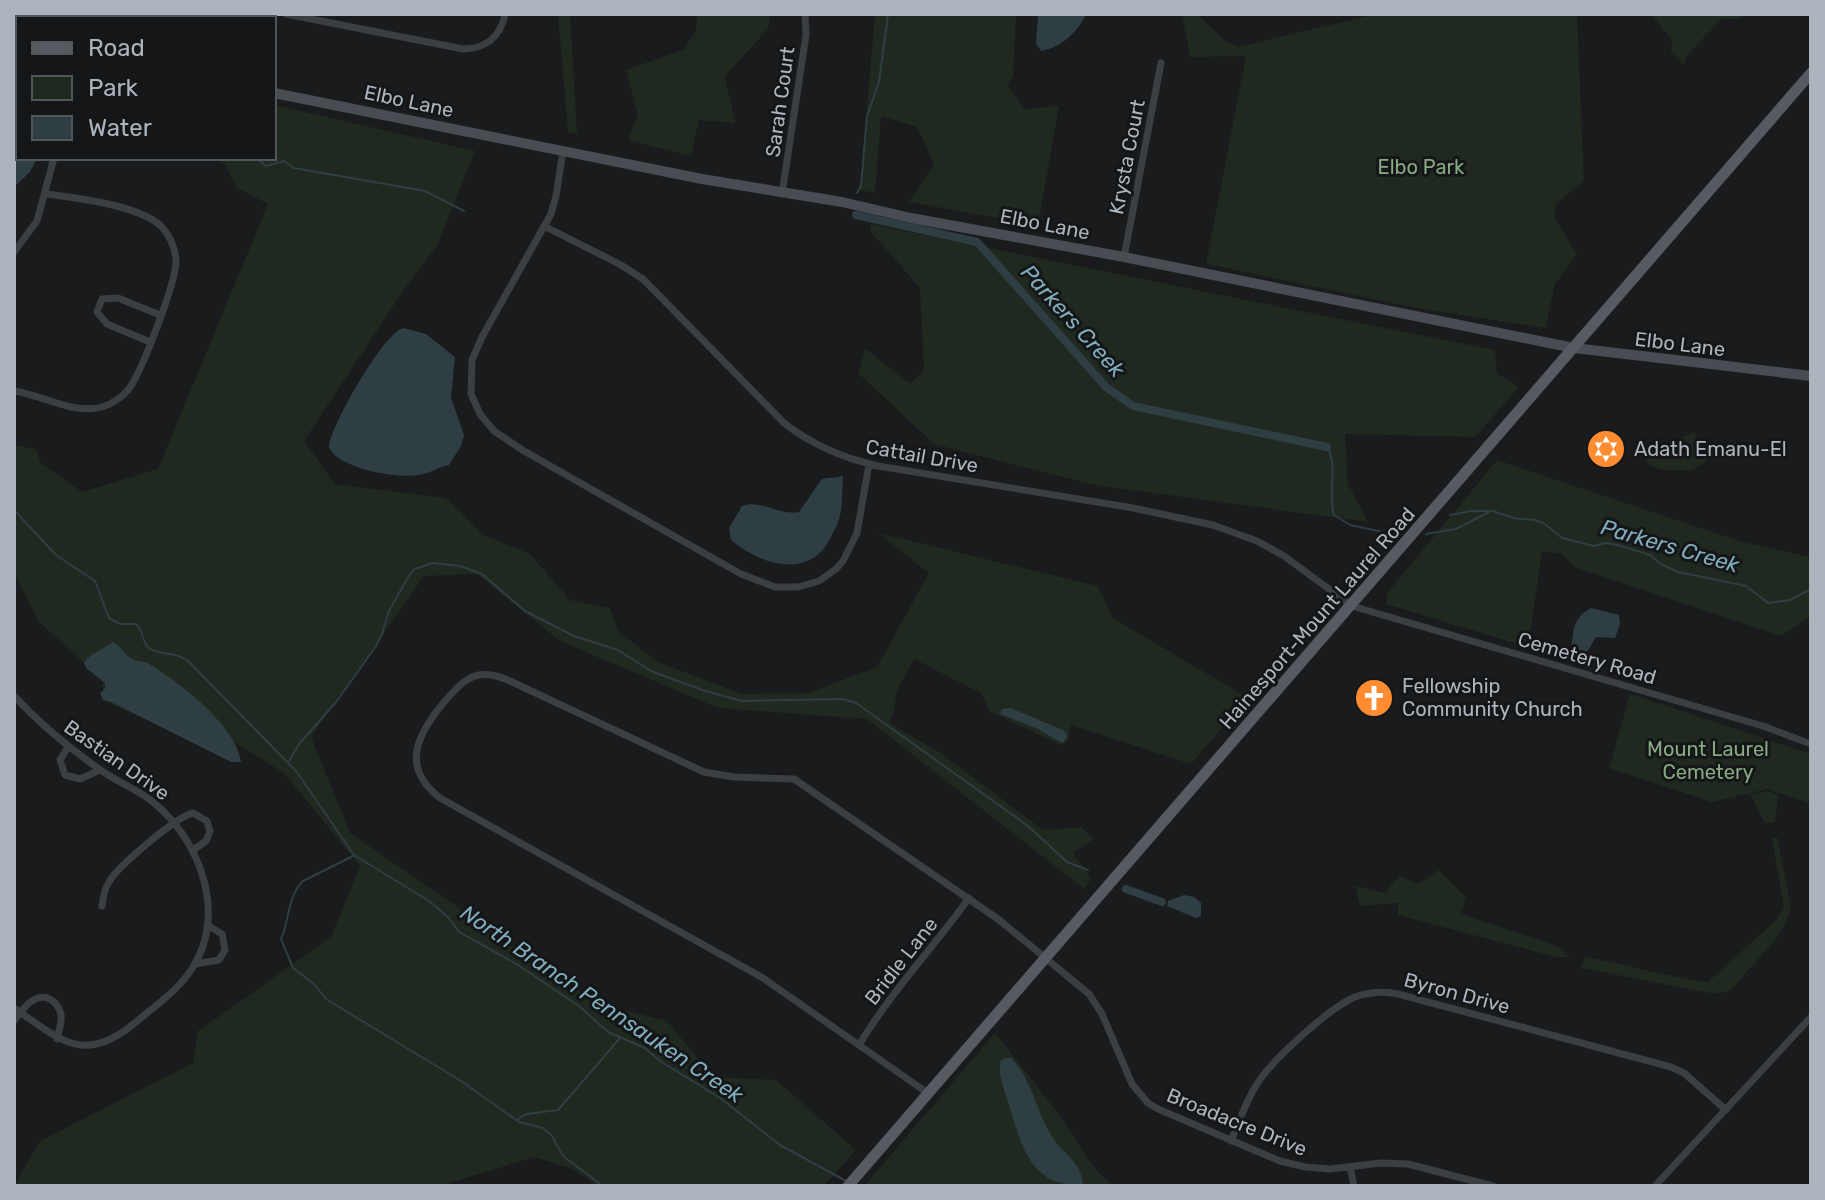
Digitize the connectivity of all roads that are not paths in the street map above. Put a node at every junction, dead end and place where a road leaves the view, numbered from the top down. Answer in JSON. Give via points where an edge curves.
{"nodes":[{"id":1,"x":286,"y":14,"type":"edge"},
{"id":2,"x":505,"y":14,"type":"edge"},
{"id":3,"x":805,"y":14,"type":"edge"},
{"id":4,"x":1161,"y":63,"type":"dead end"},
{"id":5,"x":1811,"y":73,"type":"edge"},
{"id":6,"x":276,"y":93,"type":"edge"},
{"id":7,"x":563,"y":151,"type":"junction"},
{"id":8,"x":54,"y":160,"type":"edge"},
{"id":9,"x":46,"y":194,"type":"junction"},
{"id":10,"x":782,"y":194,"type":"junction"},
{"id":11,"x":544,"y":226,"type":"junction"},
{"id":12,"x":14,"y":252,"type":"edge"},
{"id":13,"x":1124,"y":257,"type":"junction"},
{"id":14,"x":160,"y":315,"type":"junction"},
{"id":15,"x":150,"y":342,"type":"junction"},
{"id":16,"x":1574,"y":348,"type":"junction"},
{"id":17,"x":1811,"y":376,"type":"edge"},
{"id":18,"x":14,"y":391,"type":"edge"},
{"id":19,"x":869,"y":464,"type":"junction"},
{"id":20,"x":1352,"y":606,"type":"junction"},
{"id":21,"x":14,"y":696,"type":"edge"},
{"id":22,"x":1811,"y":744,"type":"edge"},
{"id":23,"x":68,"y":747,"type":"junction"},
{"id":24,"x":100,"y":770,"type":"junction"},
{"id":25,"x":174,"y":822,"type":"junction"},
{"id":26,"x":193,"y":850,"type":"junction"},
{"id":27,"x":969,"y":898,"type":"junction"},
{"id":28,"x":102,"y":906,"type":"dead end"},
{"id":29,"x":207,"y":925,"type":"junction"},
{"id":30,"x":1047,"y":958,"type":"junction"},
{"id":31,"x":195,"y":964,"type":"junction"},
{"id":32,"x":17,"y":1010,"type":"edge"},
{"id":33,"x":1811,"y":1017,"type":"edge"},
{"id":34,"x":14,"y":1021,"type":"edge"},
{"id":35,"x":57,"y":1039,"type":"junction"},
{"id":36,"x":859,"y":1045,"type":"junction"},
{"id":37,"x":929,"y":1094,"type":"junction"},
{"id":38,"x":1726,"y":1110,"type":"junction"},
{"id":39,"x":1231,"y":1141,"type":"junction"},
{"id":40,"x":1350,"y":1167,"type":"junction"},
{"id":41,"x":851,"y":1182,"type":"edge"},
{"id":42,"x":1354,"y":1186,"type":"edge"},
{"id":43,"x":1493,"y":1186,"type":"edge"},
{"id":44,"x":1655,"y":1186,"type":"edge"}],
"edges":[{"from":1,"to":2,"type":"street","via":[[463,49],[480,47],[494,37]]},
{"from":3,"to":10,"type":"street","name":"Sarah Court"},
{"from":4,"to":13,"type":"street","name":"Krysta Court"},
{"from":5,"to":16,"type":"main road","name":"Hainesport-Mount Laurel Road"},
{"from":6,"to":7,"type":"street","name":"Elbo Lane"},
{"from":7,"to":10,"type":"street","name":"Elbo Lane"},
{"from":7,"to":11,"type":"street","via":[[556,196]]},
{"from":8,"to":9,"type":"street"},
{"from":9,"to":12,"type":"street","via":[[32,231]]},
{"from":9,"to":14,"type":"street","via":[[136,213],[161,227],[176,262]]},
{"from":10,"to":13,"type":"street","name":"Elbo Lane"},
{"from":11,"to":19,"type":"street","name":"Cattail Drive","via":[[643,279],[795,432]]},
{"from":11,"to":19,"type":"street","via":[[472,360],[474,404],[503,438],[741,574],[775,587],[819,581],[843,561],[859,523]]},
{"from":13,"to":16,"type":"street","name":"Elbo Lane"},
{"from":14,"to":15,"type":"street"},
{"from":14,"to":15,"type":"street","via":[[118,298],[102,299],[98,305],[107,324]]},
{"from":15,"to":18,"type":"street","via":[[127,391],[106,406],[80,409]]},
{"from":16,"to":17,"type":"street","name":"Elbo Lane"},
{"from":16,"to":20,"type":"main road","name":"Hainesport-Mount Laurel Road"},
{"from":19,"to":20,"type":"street","name":"Cattail Drive","via":[[1133,508],[1229,530],[1284,556]]},
{"from":20,"to":22,"type":"street","name":"Cemetery Road"},
{"from":20,"to":30,"type":"main road","name":"Hainesport-Mount Laurel Road"},
{"from":21,"to":23,"type":"street","name":"Bastian Drive"},
{"from":23,"to":24,"type":"street","name":"Bastian Drive"},
{"from":23,"to":24,"type":"street","via":[[60,760],[65,775],[80,779]]},
{"from":24,"to":25,"type":"street","name":"Bastian Drive","via":[[145,796]]},
{"from":25,"to":26,"type":"street","name":"Bastian Drive"},
{"from":25,"to":26,"type":"street","via":[[193,813],[207,821],[209,836]]},
{"from":25,"to":28,"type":"street","via":[[114,875]]},
{"from":26,"to":29,"type":"street","name":"Bastian Drive","via":[[205,888]]},
{"from":27,"to":30,"type":"street","name":"Broadacre Drive"},
{"from":27,"to":36,"type":"street","name":"Bridle Lane"},
{"from":27,"to":36,"type":"street","name":"Broadacre Drive","via":[[794,779],[704,772],[499,677],[472,677],[434,714],[417,743],[416,764],[423,783],[440,798],[763,978]]},
{"from":29,"to":31,"type":"street","name":"Bastian Drive"},
{"from":29,"to":31,"type":"street","via":[[222,934],[225,950],[219,960]]},
{"from":30,"to":37,"type":"main road","name":"Hainesport-Mount Laurel Road"},
{"from":30,"to":39,"type":"street","name":"Broadacre Drive","via":[[1096,1003],[1126,1074],[1148,1103]]},
{"from":31,"to":35,"type":"street","name":"Bastian Drive","via":[[167,996],[113,1039],[83,1047]]},
{"from":32,"to":34,"type":"street"},
{"from":32,"to":35,"type":"street","name":"Bastian Drive"},
{"from":32,"to":35,"type":"street","via":[[39,996],[47,997],[58,1005],[62,1018]]},
{"from":33,"to":38,"type":"street"},
{"from":36,"to":37,"type":"street","name":"Broadacre Drive"},
{"from":37,"to":41,"type":"main road","name":"Hainesport-Mount Laurel Road"},
{"from":38,"to":39,"type":"street","name":"Byron Drive","via":[[1671,1067],[1377,992],[1335,1008],[1271,1066],[1253,1091]]},
{"from":38,"to":44,"type":"street"},
{"from":39,"to":40,"type":"street","name":"Broadacre Drive","via":[[1305,1167]]},
{"from":40,"to":42,"type":"street"},
{"from":40,"to":43,"type":"street","name":"Broadacre Drive","via":[[1408,1164]]}]}
